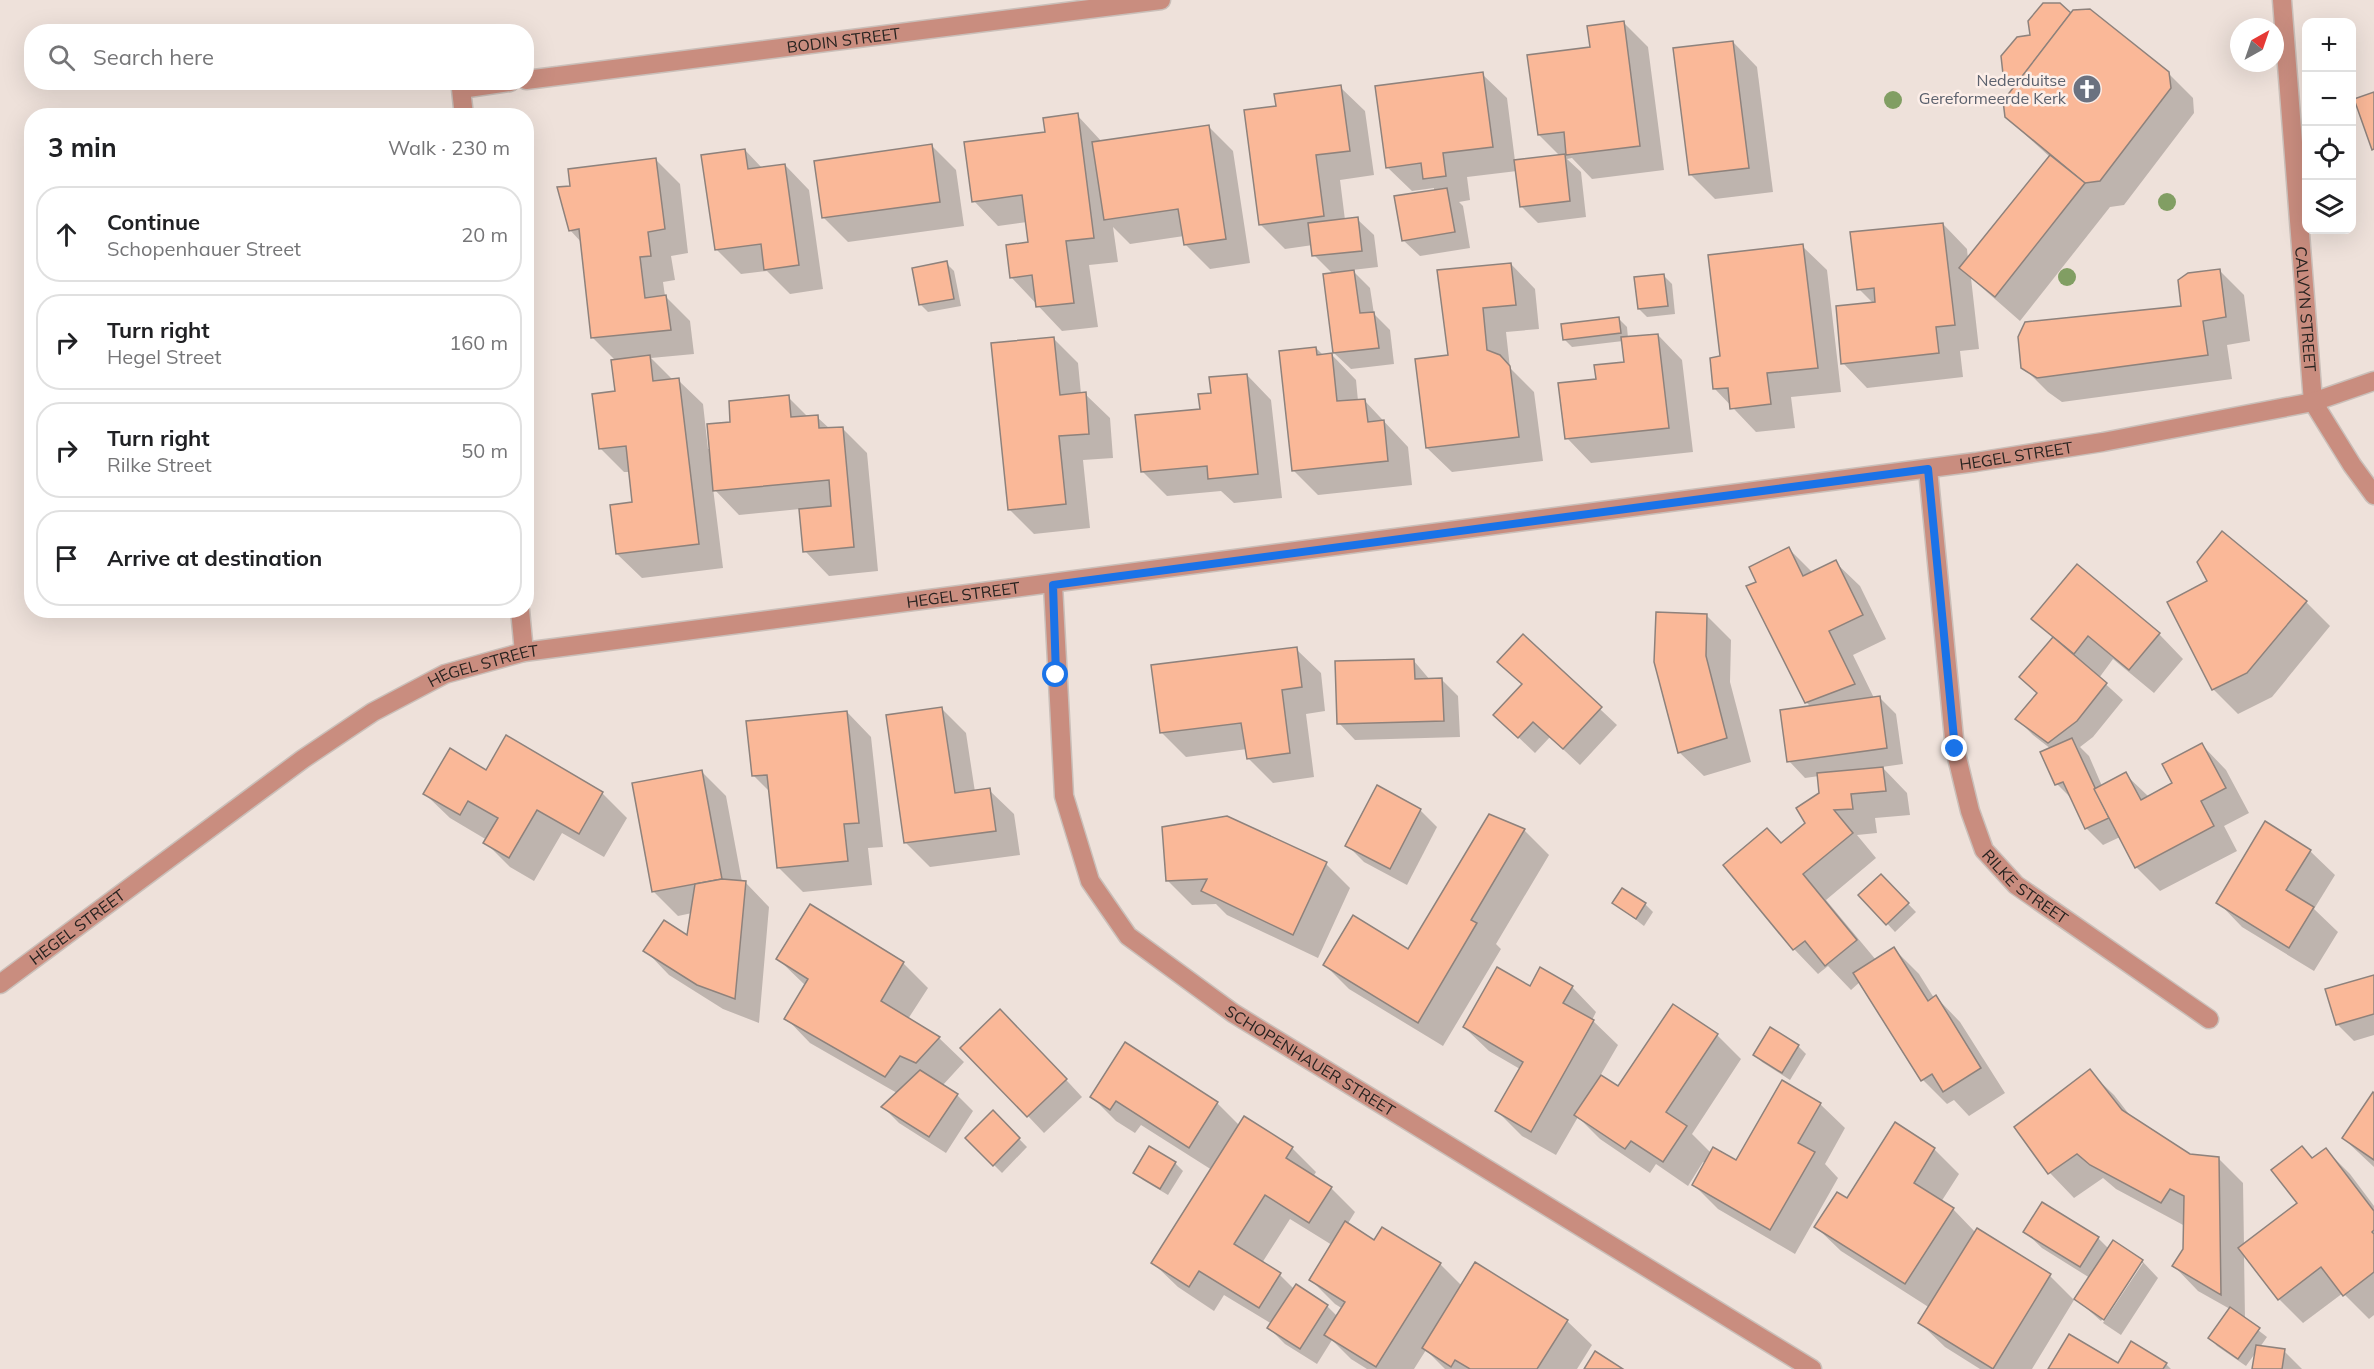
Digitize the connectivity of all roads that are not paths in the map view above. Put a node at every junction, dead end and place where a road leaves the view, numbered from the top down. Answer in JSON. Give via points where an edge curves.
{"nodes":[{"id":1,"x":1161,"y":0,"type":"edge"},
{"id":2,"x":2282,"y":0,"type":"edge"},
{"id":3,"x":534,"y":79,"type":"edge"},
{"id":4,"x":461,"y":90,"type":"edge"},
{"id":5,"x":463,"y":108,"type":"edge"},
{"id":6,"x":2374,"y":381,"type":"edge"},
{"id":7,"x":2313,"y":402,"type":"junction"},
{"id":8,"x":1928,"y":469,"type":"junction"},
{"id":9,"x":2374,"y":495,"type":"edge"},
{"id":10,"x":1053,"y":585,"type":"junction"},
{"id":11,"x":521,"y":618,"type":"edge"},
{"id":12,"x":524,"y":652,"type":"junction"},
{"id":13,"x":0,"y":984,"type":"edge"},
{"id":14,"x":2209,"y":1019,"type":"dead end"},
{"id":15,"x":1812,"y":1369,"type":"edge"}],
"edges":[{"from":1,"to":3,"type":"street","name":"BODIN STREET"},
{"from":2,"to":7,"type":"street","name":"CALVYN STREET"},
{"from":4,"to":5,"type":"street"},
{"from":6,"to":7,"type":"street","name":"HEGEL STREET"},
{"from":7,"to":8,"type":"street","name":"HEGEL STREET","via":[[2103,442]]},
{"from":7,"to":9,"type":"street","name":"CALVYN STREET"},
{"from":8,"to":10,"type":"street","name":"HEGEL STREET"},
{"from":8,"to":14,"type":"street","name":"RILKE STREET","via":[[1955,749],[1984,850],[2016,885]]},
{"from":10,"to":12,"type":"street","name":"HEGEL STREET"},
{"from":10,"to":15,"type":"street","name":"SCHOPENHAUER STREET","via":[[1064,796],[1090,881],[1128,936],[1233,1013]]},
{"from":11,"to":12,"type":"street"},
{"from":12,"to":13,"type":"street","name":"HEGEL STREET","via":[[445,674],[373,712],[303,759]]}]}
